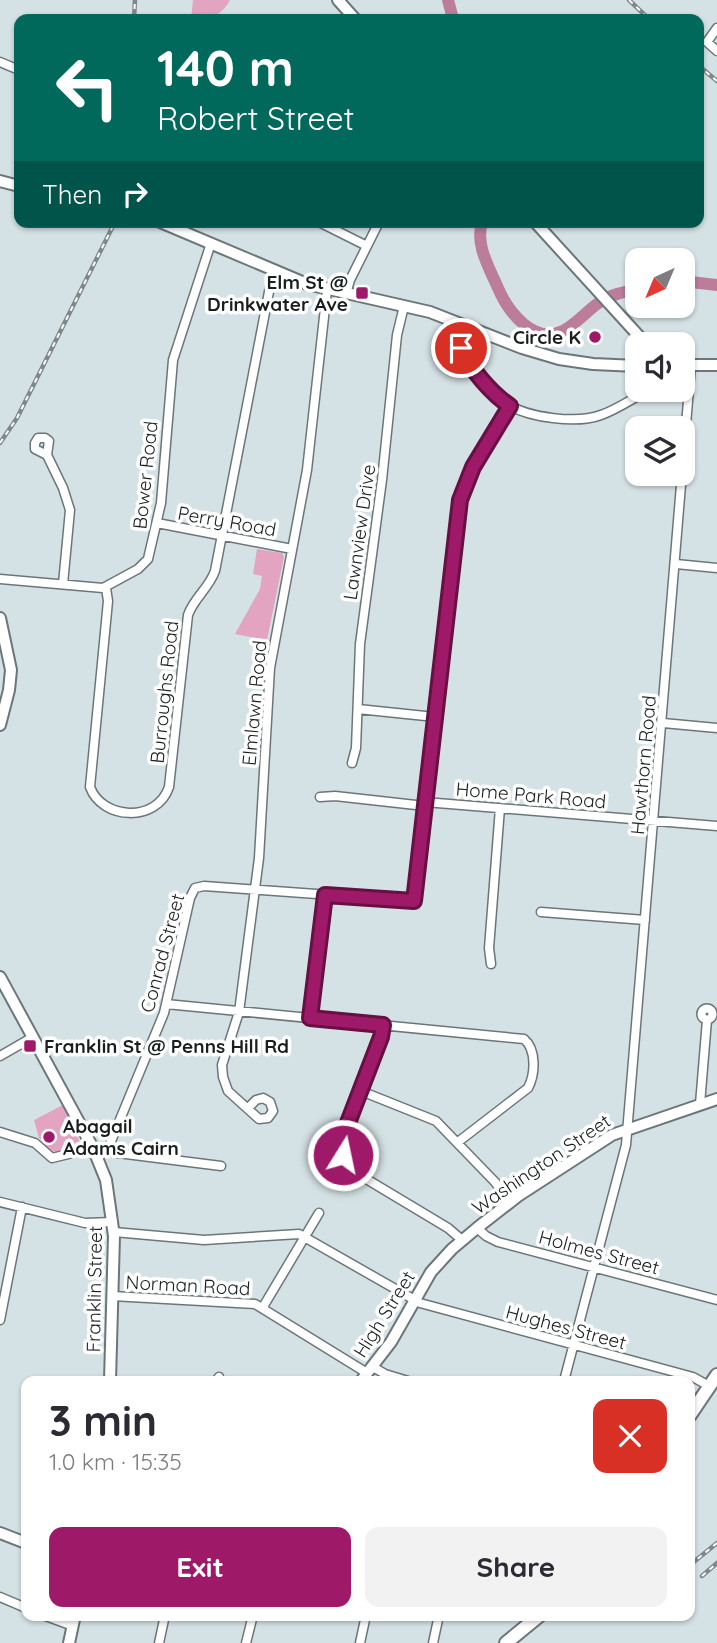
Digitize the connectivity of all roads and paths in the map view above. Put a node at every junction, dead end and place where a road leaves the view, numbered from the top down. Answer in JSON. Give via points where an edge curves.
{"nodes":[{"id":1,"x":338,"y":0,"type":"edge"},
{"id":2,"x":351,"y":14,"type":"edge"},
{"id":3,"x":717,"y":28,"type":"edge"},
{"id":4,"x":717,"y":51,"type":"edge"},
{"id":5,"x":177,"y":228,"type":"edge"},
{"id":6,"x":331,"y":228,"type":"edge"},
{"id":7,"x":376,"y":228,"type":"edge"},
{"id":8,"x":540,"y":228,"type":"edge"},
{"id":9,"x":211,"y":243,"type":"junction"},
{"id":10,"x":367,"y":246,"type":"junction"},
{"id":11,"x":273,"y":271,"type":"junction"},
{"id":12,"x":327,"y":290,"type":"junction"},
{"id":13,"x":345,"y":294,"type":"junction"},
{"id":14,"x":404,"y":306,"type":"junction"},
{"id":15,"x":465,"y":325,"type":"junction"},
{"id":16,"x":635,"y":332,"type":"edge"},
{"id":17,"x":695,"y":365,"type":"edge"},
{"id":18,"x":717,"y":365,"type":"edge"},
{"id":19,"x":625,"y":366,"type":"edge"},
{"id":20,"x":626,"y":402,"type":"edge"},
{"id":21,"x":688,"y":402,"type":"edge"},
{"id":22,"x":689,"y":402,"type":"edge"},
{"id":23,"x":689,"y":405,"type":"junction"},
{"id":24,"x":510,"y":406,"type":"junction"},
{"id":25,"x":47,"y":455,"type":"dead end"},
{"id":26,"x":157,"y":523,"type":"junction"},
{"id":27,"x":222,"y":536,"type":"junction"},
{"id":28,"x":292,"y":548,"type":"junction"},
{"id":29,"x":676,"y":564,"type":"junction"},
{"id":30,"x":717,"y":568,"type":"edge"},
{"id":31,"x":0,"y":579,"type":"edge"},
{"id":32,"x":62,"y":584,"type":"junction"},
{"id":33,"x":106,"y":588,"type":"junction"},
{"id":34,"x":0,"y":618,"type":"edge"},
{"id":35,"x":358,"y":709,"type":"junction"},
{"id":36,"x":435,"y":718,"type":"junction"},
{"id":37,"x":663,"y":723,"type":"junction"},
{"id":38,"x":0,"y":726,"type":"edge"},
{"id":39,"x":717,"y":728,"type":"edge"},
{"id":40,"x":352,"y":763,"type":"dead end"},
{"id":41,"x":320,"y":797,"type":"dead end"},
{"id":42,"x":425,"y":804,"type":"junction"},
{"id":43,"x":500,"y":808,"type":"junction"},
{"id":44,"x":654,"y":821,"type":"junction"},
{"id":45,"x":717,"y":826,"type":"edge"},
{"id":46,"x":255,"y":890,"type":"junction"},
{"id":47,"x":325,"y":895,"type":"junction"},
{"id":48,"x":541,"y":912,"type":"dead end"},
{"id":49,"x":645,"y":920,"type":"junction"},
{"id":50,"x":491,"y":964,"type":"dead end"},
{"id":51,"x":0,"y":977,"type":"edge"},
{"id":52,"x":166,"y":1004,"type":"junction"},
{"id":53,"x":239,"y":1012,"type":"junction"},
{"id":54,"x":310,"y":1018,"type":"junction"},
{"id":55,"x":707,"y":1020,"type":"dead end"},
{"id":56,"x":383,"y":1025,"type":"junction"},
{"id":57,"x":33,"y":1037,"type":"junction"},
{"id":58,"x":0,"y":1056,"type":"edge"},
{"id":59,"x":361,"y":1091,"type":"junction"},
{"id":60,"x":717,"y":1099,"type":"edge"},
{"id":61,"x":699,"y":1104,"type":"junction"},
{"id":62,"x":248,"y":1108,"type":"dead end"},
{"id":63,"x":628,"y":1128,"type":"junction"},
{"id":64,"x":0,"y":1132,"type":"edge"},
{"id":65,"x":458,"y":1142,"type":"junction"},
{"id":66,"x":99,"y":1150,"type":"junction"},
{"id":67,"x":221,"y":1166,"type":"dead end"},
{"id":68,"x":0,"y":1202,"type":"edge"},
{"id":69,"x":510,"y":1202,"type":"junction"},
{"id":70,"x":22,"y":1207,"type":"junction"},
{"id":71,"x":319,"y":1213,"type":"dead end"},
{"id":72,"x":113,"y":1227,"type":"junction"},
{"id":73,"x":477,"y":1228,"type":"junction"},
{"id":74,"x":305,"y":1237,"type":"junction"},
{"id":75,"x":462,"y":1240,"type":"junction"},
{"id":76,"x":436,"y":1266,"type":"joint"},
{"id":77,"x":594,"y":1267,"type":"junction"},
{"id":78,"x":4,"y":1277,"type":"edge"},
{"id":79,"x":112,"y":1296,"type":"junction"},
{"id":80,"x":717,"y":1300,"type":"edge"},
{"id":81,"x":414,"y":1301,"type":"junction"},
{"id":82,"x":263,"y":1307,"type":"junction"},
{"id":83,"x":0,"y":1320,"type":"edge"},
{"id":84,"x":573,"y":1345,"type":"junction"},
{"id":85,"x":367,"y":1374,"type":"edge"},
{"id":86,"x":110,"y":1376,"type":"edge"},
{"id":87,"x":392,"y":1376,"type":"edge"},
{"id":88,"x":565,"y":1376,"type":"edge"},
{"id":89,"x":689,"y":1376,"type":"edge"},
{"id":90,"x":695,"y":1377,"type":"edge"},
{"id":91,"x":713,"y":1380,"type":"edge"},
{"id":92,"x":695,"y":1407,"type":"edge"},
{"id":93,"x":0,"y":1533,"type":"edge"},
{"id":94,"x":21,"y":1542,"type":"edge"},
{"id":95,"x":0,"y":1597,"type":"edge"},
{"id":96,"x":21,"y":1606,"type":"edge"},
{"id":97,"x":74,"y":1621,"type":"edge"},
{"id":98,"x":164,"y":1621,"type":"edge"},
{"id":99,"x":252,"y":1621,"type":"edge"},
{"id":100,"x":365,"y":1621,"type":"edge"},
{"id":101,"x":438,"y":1621,"type":"edge"},
{"id":102,"x":533,"y":1621,"type":"edge"},
{"id":103,"x":69,"y":1643,"type":"edge"},
{"id":104,"x":159,"y":1643,"type":"edge"},
{"id":105,"x":246,"y":1643,"type":"edge"},
{"id":106,"x":360,"y":1643,"type":"edge"},
{"id":107,"x":433,"y":1643,"type":"edge"},
{"id":108,"x":506,"y":1643,"type":"edge"}],
"edges":[{"from":1,"to":2,"type":"main road"},
{"from":3,"to":4,"type":"street","via":[[707,42]]},
{"from":5,"to":9,"type":"main road"},
{"from":6,"to":10,"type":"street"},
{"from":7,"to":10,"type":"street"},
{"from":8,"to":16,"type":"main road"},
{"from":9,"to":11,"type":"main road"},
{"from":9,"to":26,"type":"street","name":"Bower Road","via":[[172,366]]},
{"from":10,"to":13,"type":"street"},
{"from":11,"to":12,"type":"main road"},
{"from":11,"to":27,"type":"street","name":"Burroughs Road"},
{"from":12,"to":13,"type":"main road"},
{"from":12,"to":28,"type":"street","name":"Elmlawn Road","via":[[314,417]]},
{"from":13,"to":14,"type":"main road"},
{"from":14,"to":15,"type":"main road"},
{"from":14,"to":35,"type":"street","name":"Lawnview Drive","via":[[363,622]]},
{"from":15,"to":19,"type":"main road","via":[[559,359]]},
{"from":15,"to":24,"type":"street","via":[[460,342],[464,355]]},
{"from":17,"to":18,"type":"main road"},
{"from":20,"to":24,"type":"street","via":[[584,419],[540,416]]},
{"from":21,"to":23,"type":"street","name":"Hawthorn Road"},
{"from":22,"to":23,"type":"street","name":"Hawthorn Road"},
{"from":23,"to":29,"type":"street","name":"Hawthorn Road"},
{"from":24,"to":36,"type":"street","via":[[473,467],[460,500]]},
{"from":25,"to":32,"type":"street","via":[[70,510]]},
{"from":26,"to":27,"type":"street","name":"Perry Road"},
{"from":26,"to":33,"type":"street","name":"Bower Road","via":[[147,562]]},
{"from":27,"to":28,"type":"street","name":"Perry Road"},
{"from":27,"to":33,"type":"street","name":"Burroughs Road","via":[[212,579],[187,618],[169,787],[161,803],[145,811],[105,807],[89,783]]},
{"from":28,"to":46,"type":"street","name":"Elmlawn Road","via":[[270,674]]},
{"from":29,"to":30,"type":"street"},
{"from":29,"to":37,"type":"street","name":"Hawthorn Road"},
{"from":31,"to":32,"type":"street"},
{"from":32,"to":33,"type":"street"},
{"from":34,"to":38,"type":"main road","via":[[11,670]]},
{"from":35,"to":36,"type":"street"},
{"from":35,"to":40,"type":"street","name":"Lawnview Drive"},
{"from":36,"to":42,"type":"street"},
{"from":37,"to":39,"type":"street"},
{"from":37,"to":44,"type":"street","name":"Hawthorn Road"},
{"from":41,"to":42,"type":"street","name":"Home Park Road"},
{"from":42,"to":43,"type":"street","name":"Home Park Road"},
{"from":42,"to":47,"type":"street","name":"Conrad Street","via":[[414,901]]},
{"from":43,"to":44,"type":"street","name":"Home Park Road"},
{"from":43,"to":50,"type":"street"},
{"from":44,"to":45,"type":"street","name":"Home Park Road"},
{"from":44,"to":49,"type":"street","name":"Hawthorn Road"},
{"from":46,"to":47,"type":"street","name":"Conrad Street"},
{"from":46,"to":52,"type":"street","name":"Conrad Street","via":[[204,886],[193,890]]},
{"from":46,"to":53,"type":"street","name":"Elmlawn Road"},
{"from":47,"to":54,"type":"street"},
{"from":48,"to":49,"type":"street"},
{"from":49,"to":63,"type":"street","name":"Hawthorn Road"},
{"from":51,"to":57,"type":"main road","name":"Franklin Street"},
{"from":52,"to":53,"type":"street"},
{"from":52,"to":66,"type":"street","name":"Conrad Street"},
{"from":53,"to":54,"type":"street"},
{"from":53,"to":62,"type":"street","name":"Elmlawn Road","via":[[222,1070],[228,1091]]},
{"from":54,"to":56,"type":"street"},
{"from":55,"to":61,"type":"street"},
{"from":56,"to":59,"type":"street"},
{"from":56,"to":65,"type":"street","via":[[519,1037],[531,1045],[532,1079],[526,1091]]},
{"from":57,"to":58,"type":"street"},
{"from":57,"to":66,"type":"main road","name":"Franklin Street"},
{"from":59,"to":65,"type":"street","via":[[428,1117]]},
{"from":59,"to":75,"type":"street","via":[[344,1140],[346,1164]]},
{"from":60,"to":61,"type":"main road","name":"Washington Street"},
{"from":61,"to":63,"type":"main road","name":"Washington Street"},
{"from":63,"to":69,"type":"main road","name":"Washington Street"},
{"from":63,"to":77,"type":"street","name":"Hawthorn Road"},
{"from":64,"to":66,"type":"street","via":[[35,1143],[52,1158]]},
{"from":65,"to":69,"type":"street"},
{"from":66,"to":67,"type":"street"},
{"from":66,"to":72,"type":"main road","name":"Franklin Street"},
{"from":68,"to":70,"type":"street"},
{"from":69,"to":73,"type":"main road","name":"Washington Street"},
{"from":70,"to":72,"type":"street"},
{"from":70,"to":78,"type":"street"},
{"from":71,"to":74,"type":"street"},
{"from":72,"to":74,"type":"street","via":[[204,1240],[293,1233]]},
{"from":72,"to":79,"type":"main road","name":"Franklin Street"},
{"from":73,"to":75,"type":"main road","name":"Washington Street"},
{"from":73,"to":77,"type":"street","name":"Holmes Street","via":[[494,1240]]},
{"from":74,"to":81,"type":"street","name":"Hughes Street"},
{"from":74,"to":82,"type":"street"},
{"from":75,"to":76,"type":"main road","name":"Washington Street"},
{"from":76,"to":81,"type":"main road","name":"High Street"},
{"from":77,"to":80,"type":"street","name":"Holmes Street"},
{"from":77,"to":84,"type":"street","name":"Hawthorn Road"},
{"from":78,"to":83,"type":"street"},
{"from":79,"to":82,"type":"street","name":"Norman Road","via":[[245,1302]]},
{"from":79,"to":86,"type":"main road","name":"Franklin Street"},
{"from":81,"to":84,"type":"street","name":"Hughes Street"},
{"from":81,"to":85,"type":"main road","name":"High Street"},
{"from":82,"to":85,"type":"street","name":"Norman Road"},
{"from":84,"to":88,"type":"street","name":"Hawthorn Road"},
{"from":84,"to":89,"type":"street","name":"Hughes Street"},
{"from":85,"to":87,"type":"street","name":"Norman Road"},
{"from":90,"to":91,"type":"street","name":"Hughes Street"},
{"from":91,"to":92,"type":"main road"},
{"from":93,"to":94,"type":"main road"},
{"from":95,"to":96,"type":"street"},
{"from":97,"to":103,"type":"main road"},
{"from":98,"to":104,"type":"street"},
{"from":99,"to":105,"type":"street"},
{"from":100,"to":106,"type":"street"},
{"from":101,"to":107,"type":"street"},
{"from":102,"to":108,"type":"main road"}]}
